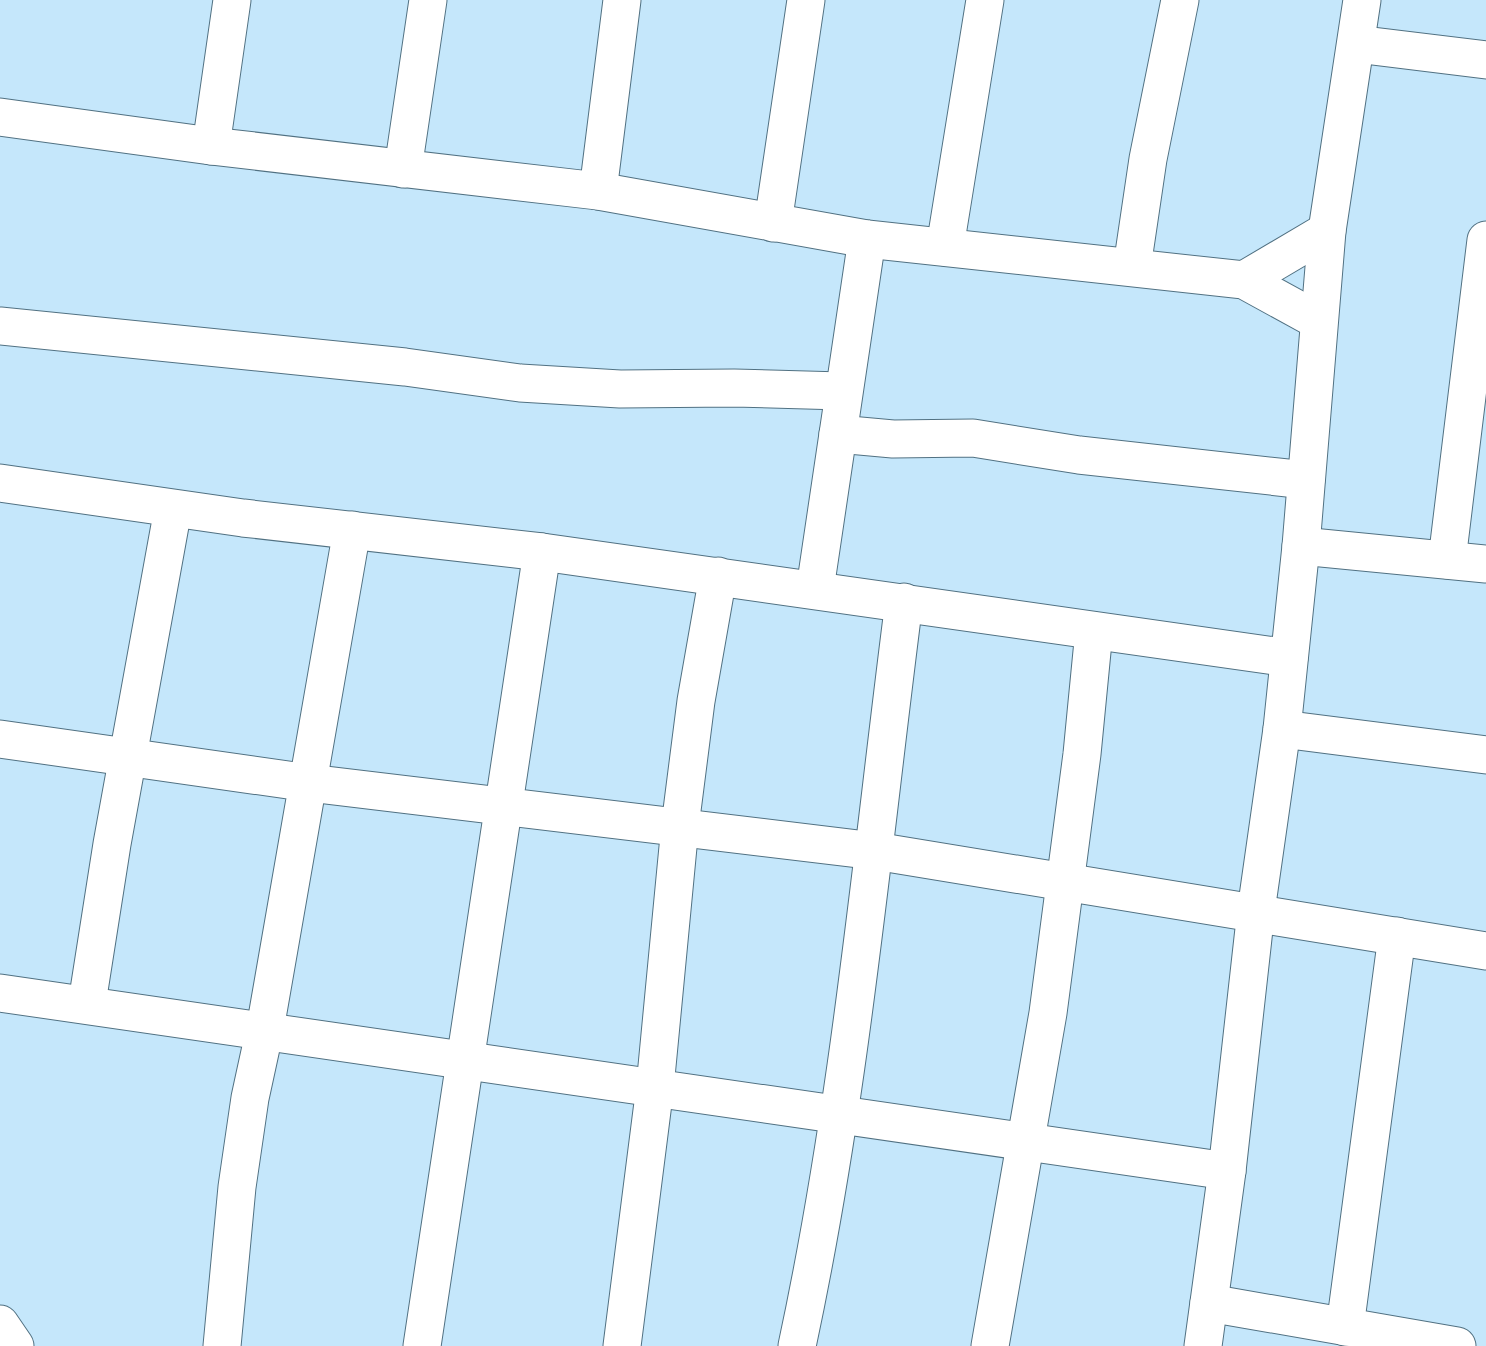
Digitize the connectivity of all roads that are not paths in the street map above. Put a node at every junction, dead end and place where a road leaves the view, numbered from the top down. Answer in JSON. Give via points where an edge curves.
{"nodes":[{"id":1,"x":232,"y":0,"type":"edge"},
{"id":2,"x":428,"y":0,"type":"edge"},
{"id":3,"x":622,"y":0,"type":"edge"},
{"id":4,"x":806,"y":0,"type":"edge"},
{"id":5,"x":985,"y":0,"type":"edge"},
{"id":6,"x":1180,"y":0,"type":"edge"},
{"id":7,"x":1362,"y":0,"type":"edge"},
{"id":8,"x":1356,"y":44,"type":"junction"},
{"id":9,"x":1486,"y":60,"type":"edge"},
{"id":10,"x":0,"y":117,"type":"edge"},
{"id":11,"x":211,"y":146,"type":"junction"},
{"id":12,"x":403,"y":169,"type":"junction"},
{"id":13,"x":598,"y":191,"type":"junction"},
{"id":14,"x":773,"y":223,"type":"junction"},
{"id":15,"x":1327,"y":232,"type":"junction"},
{"id":16,"x":867,"y":239,"type":"junction"},
{"id":17,"x":1486,"y":240,"type":"edge"},
{"id":18,"x":945,"y":247,"type":"junction"},
{"id":19,"x":1132,"y":267,"type":"junction"},
{"id":20,"x":1244,"y":280,"type":"junction"},
{"id":21,"x":1317,"y":320,"type":"junction"},
{"id":22,"x":0,"y":326,"type":"edge"},
{"id":23,"x":842,"y":391,"type":"junction"},
{"id":24,"x":838,"y":434,"type":"junction"},
{"id":25,"x":1306,"y":480,"type":"junction"},
{"id":26,"x":0,"y":483,"type":"edge"},
{"id":27,"x":173,"y":509,"type":"junction"},
{"id":28,"x":352,"y":530,"type":"junction"},
{"id":29,"x":1301,"y":546,"type":"junction"},
{"id":30,"x":542,"y":552,"type":"junction"},
{"id":31,"x":1447,"y":560,"type":"junction"},
{"id":32,"x":1486,"y":564,"type":"edge"},
{"id":33,"x":718,"y":576,"type":"junction"},
{"id":34,"x":815,"y":589,"type":"junction"},
{"id":35,"x":904,"y":601,"type":"junction"},
{"id":36,"x":1094,"y":631,"type":"junction"},
{"id":37,"x":1289,"y":658,"type":"junction"},
{"id":38,"x":1282,"y":729,"type":"junction"},
{"id":39,"x":0,"y":739,"type":"edge"},
{"id":40,"x":1486,"y":755,"type":"edge"},
{"id":41,"x":129,"y":756,"type":"junction"},
{"id":42,"x":309,"y":783,"type":"junction"},
{"id":43,"x":504,"y":807,"type":"junction"},
{"id":44,"x":680,"y":826,"type":"junction"},
{"id":45,"x":875,"y":850,"type":"junction"},
{"id":46,"x":1066,"y":882,"type":"junction"},
{"id":47,"x":1256,"y":911,"type":"junction"},
{"id":48,"x":1397,"y":936,"type":"junction"},
{"id":49,"x":1486,"y":951,"type":"edge"},
{"id":50,"x":0,"y":993,"type":"edge"},
{"id":51,"x":87,"y":1003,"type":"junction"},
{"id":52,"x":265,"y":1029,"type":"junction"},
{"id":53,"x":465,"y":1060,"type":"junction"},
{"id":54,"x":655,"y":1087,"type":"junction"},
{"id":55,"x":839,"y":1116,"type":"junction"},
{"id":56,"x":1026,"y":1141,"type":"junction"},
{"id":57,"x":1227,"y":1171,"type":"junction"},
{"id":58,"x":1209,"y":1303,"type":"junction"},
{"id":59,"x":0,"y":1324,"type":"edge"},
{"id":60,"x":1336,"y":1332,"type":"edge"},
{"id":61,"x":15,"y":1346,"type":"edge"},
{"id":62,"x":222,"y":1346,"type":"edge"},
{"id":63,"x":422,"y":1346,"type":"edge"},
{"id":64,"x":622,"y":1346,"type":"edge"},
{"id":65,"x":797,"y":1346,"type":"edge"},
{"id":66,"x":990,"y":1346,"type":"edge"},
{"id":67,"x":1203,"y":1346,"type":"edge"},
{"id":68,"x":1457,"y":1346,"type":"edge"}],
"edges":[{"from":1,"to":11,"type":"street"},
{"from":2,"to":12,"type":"street"},
{"from":3,"to":13,"type":"street"},
{"from":4,"to":14,"type":"street"},
{"from":5,"to":18,"type":"street"},
{"from":6,"to":19,"type":"street"},
{"from":7,"to":8,"type":"street"},
{"from":8,"to":9,"type":"street"},
{"from":8,"to":15,"type":"street"},
{"from":10,"to":11,"type":"street"},
{"from":11,"to":12,"type":"street"},
{"from":12,"to":13,"type":"street"},
{"from":13,"to":14,"type":"street"},
{"from":14,"to":16,"type":"street"},
{"from":15,"to":20,"type":"street"},
{"from":15,"to":21,"type":"street"},
{"from":16,"to":18,"type":"street"},
{"from":16,"to":23,"type":"street"},
{"from":17,"to":31,"type":"street"},
{"from":18,"to":19,"type":"street"},
{"from":19,"to":20,"type":"street"},
{"from":20,"to":21,"type":"street"},
{"from":21,"to":25,"type":"street"},
{"from":22,"to":23,"type":"street","via":[[520,383],[620,389]]},
{"from":23,"to":24,"type":"street"},
{"from":24,"to":25,"type":"street","via":[[973,438],[1079,455]]},
{"from":24,"to":34,"type":"street"},
{"from":25,"to":29,"type":"street"},
{"from":26,"to":27,"type":"street"},
{"from":27,"to":28,"type":"street"},
{"from":27,"to":41,"type":"street"},
{"from":28,"to":30,"type":"street"},
{"from":28,"to":42,"type":"street"},
{"from":29,"to":31,"type":"street"},
{"from":29,"to":37,"type":"street"},
{"from":30,"to":33,"type":"street"},
{"from":30,"to":43,"type":"street"},
{"from":31,"to":32,"type":"street"},
{"from":33,"to":34,"type":"street"},
{"from":33,"to":44,"type":"street"},
{"from":34,"to":35,"type":"street"},
{"from":35,"to":36,"type":"street"},
{"from":35,"to":45,"type":"street"},
{"from":36,"to":37,"type":"street"},
{"from":36,"to":46,"type":"street"},
{"from":37,"to":38,"type":"street"},
{"from":38,"to":40,"type":"street"},
{"from":38,"to":47,"type":"street"},
{"from":39,"to":41,"type":"street"},
{"from":41,"to":42,"type":"street"},
{"from":41,"to":51,"type":"street"},
{"from":42,"to":43,"type":"street"},
{"from":42,"to":52,"type":"street"},
{"from":43,"to":44,"type":"street"},
{"from":43,"to":53,"type":"street"},
{"from":44,"to":45,"type":"street"},
{"from":44,"to":54,"type":"street"},
{"from":45,"to":46,"type":"street"},
{"from":45,"to":55,"type":"street"},
{"from":46,"to":47,"type":"street"},
{"from":46,"to":56,"type":"street"},
{"from":47,"to":48,"type":"street"},
{"from":47,"to":57,"type":"street"},
{"from":48,"to":49,"type":"street"},
{"from":48,"to":60,"type":"street"},
{"from":50,"to":51,"type":"street"},
{"from":51,"to":52,"type":"street"},
{"from":52,"to":53,"type":"street"},
{"from":52,"to":62,"type":"street","via":[[237,1187]]},
{"from":53,"to":54,"type":"street"},
{"from":53,"to":63,"type":"street"},
{"from":54,"to":55,"type":"street"},
{"from":54,"to":64,"type":"street"},
{"from":55,"to":56,"type":"street"},
{"from":55,"to":65,"type":"street"},
{"from":56,"to":57,"type":"street"},
{"from":56,"to":66,"type":"street"},
{"from":57,"to":58,"type":"street"},
{"from":58,"to":60,"type":"street"},
{"from":58,"to":67,"type":"street"},
{"from":59,"to":61,"type":"street"},
{"from":60,"to":68,"type":"street"}]}
